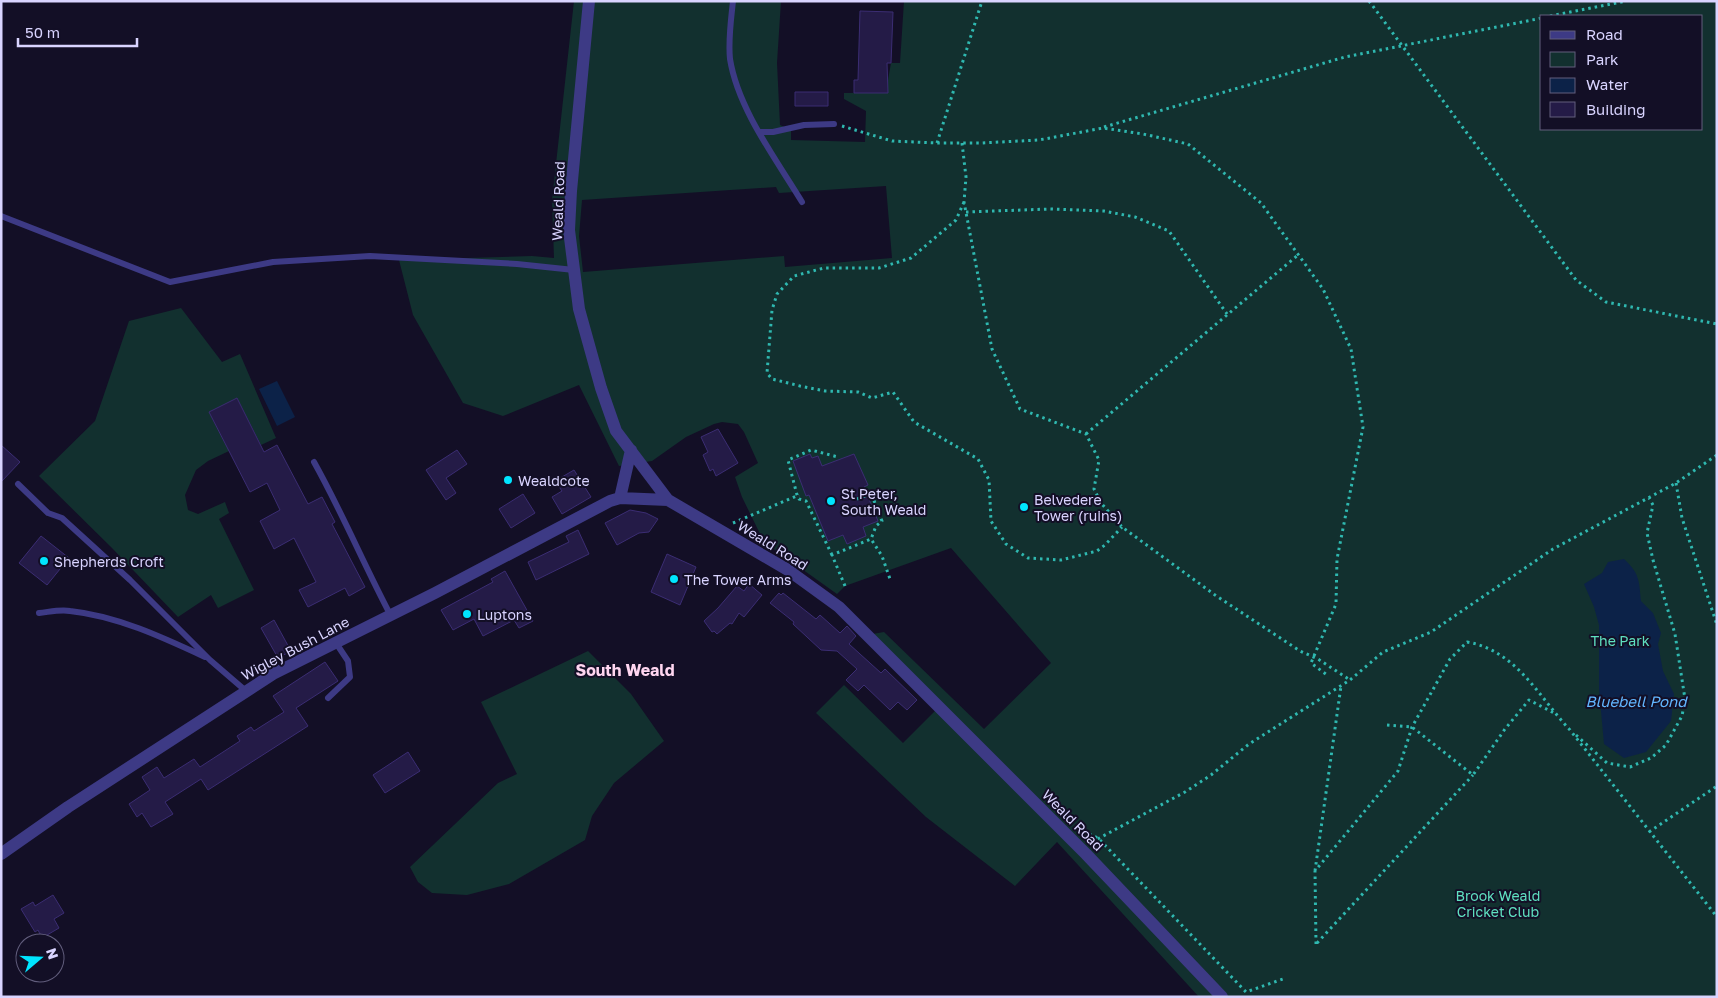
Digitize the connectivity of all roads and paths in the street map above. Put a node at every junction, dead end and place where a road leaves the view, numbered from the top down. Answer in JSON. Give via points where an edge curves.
{"nodes":[{"id":1,"x":589,"y":1,"type":"edge"},
{"id":2,"x":734,"y":1,"type":"edge"},
{"id":3,"x":982,"y":1,"type":"edge"},
{"id":4,"x":1368,"y":1,"type":"edge"},
{"id":5,"x":1626,"y":1,"type":"edge"},
{"id":6,"x":1555,"y":15,"type":"edge"},
{"id":7,"x":1540,"y":18,"type":"edge"},
{"id":8,"x":1402,"y":46,"type":"junction"},
{"id":9,"x":834,"y":124,"type":"joint"},
{"id":10,"x":1103,"y":128,"type":"junction"},
{"id":11,"x":759,"y":132,"type":"junction"},
{"id":12,"x":937,"y":143,"type":"junction"},
{"id":13,"x":962,"y":143,"type":"junction"},
{"id":14,"x":802,"y":202,"type":"dead end"},
{"id":15,"x":964,"y":202,"type":"junction"},
{"id":16,"x":966,"y":212,"type":"junction"},
{"id":17,"x":1,"y":216,"type":"edge"},
{"id":18,"x":1298,"y":255,"type":"junction"},
{"id":19,"x":574,"y":270,"type":"junction"},
{"id":20,"x":1227,"y":314,"type":"junction"},
{"id":21,"x":1717,"y":324,"type":"edge"},
{"id":22,"x":1086,"y":434,"type":"junction"},
{"id":23,"x":631,"y":450,"type":"junction"},
{"id":24,"x":1717,"y":455,"type":"edge"},
{"id":25,"x":838,"y":457,"type":"dead end"},
{"id":26,"x":314,"y":462,"type":"dead end"},
{"id":27,"x":18,"y":484,"type":"dead end"},
{"id":28,"x":1676,"y":484,"type":"junction"},
{"id":29,"x":798,"y":495,"type":"junction"},
{"id":30,"x":620,"y":498,"type":"junction"},
{"id":31,"x":1649,"y":498,"type":"junction"},
{"id":32,"x":857,"y":499,"type":"dead end"},
{"id":33,"x":668,"y":500,"type":"junction"},
{"id":34,"x":1122,"y":527,"type":"junction"},
{"id":35,"x":720,"y":530,"type":"junction"},
{"id":36,"x":871,"y":539,"type":"junction"},
{"id":37,"x":832,"y":555,"type":"junction"},
{"id":38,"x":890,"y":579,"type":"dead end"},
{"id":39,"x":845,"y":586,"type":"dead end"},
{"id":40,"x":39,"y":613,"type":"dead end"},
{"id":41,"x":391,"y":616,"type":"junction"},
{"id":42,"x":1717,"y":625,"type":"edge"},
{"id":43,"x":336,"y":643,"type":"junction"},
{"id":44,"x":1314,"y":657,"type":"junction"},
{"id":45,"x":210,"y":660,"type":"junction"},
{"id":46,"x":1327,"y":675,"type":"dead end"},
{"id":47,"x":1350,"y":680,"type":"junction"},
{"id":48,"x":1341,"y":686,"type":"junction"},
{"id":49,"x":246,"y":691,"type":"junction"},
{"id":50,"x":328,"y":698,"type":"dead end"},
{"id":51,"x":1554,"y":713,"type":"junction"},
{"id":52,"x":1387,"y":725,"type":"dead end"},
{"id":53,"x":1412,"y":727,"type":"junction"},
{"id":54,"x":1570,"y":730,"type":"junction"},
{"id":55,"x":1472,"y":775,"type":"junction"},
{"id":56,"x":1717,"y":786,"type":"edge"},
{"id":57,"x":1649,"y":833,"type":"junction"},
{"id":58,"x":1098,"y":838,"type":"junction"},
{"id":59,"x":1080,"y":849,"type":"junction"},
{"id":60,"x":1,"y":854,"type":"edge"},
{"id":61,"x":1315,"y":871,"type":"junction"},
{"id":62,"x":1717,"y":917,"type":"edge"},
{"id":63,"x":1283,"y":979,"type":"dead end"},
{"id":64,"x":1222,"y":997,"type":"edge"}],
"edges":[{"from":1,"to":19,"type":"street","name":"Weald Road","via":[[571,191],[569,230]]},
{"from":2,"to":11,"type":"lane","via":[[730,34],[734,77]]},
{"from":3,"to":12,"type":"path"},
{"from":4,"to":8,"type":"path"},
{"from":5,"to":6,"type":"path"},
{"from":7,"to":8,"type":"path"},
{"from":8,"to":10,"type":"path","via":[[1345,57]]},
{"from":8,"to":21,"type":"path","via":[[1576,280],[1606,302]]},
{"from":9,"to":11,"type":"lane"},
{"from":9,"to":12,"type":"path","via":[[892,141]]},
{"from":10,"to":13,"type":"path","via":[[1039,140]]},
{"from":10,"to":18,"type":"path","via":[[1188,144],[1261,203]]},
{"from":11,"to":14,"type":"lane"},
{"from":12,"to":13,"type":"path"},
{"from":13,"to":15,"type":"path","via":[[966,177]]},
{"from":15,"to":16,"type":"path"},
{"from":15,"to":34,"type":"path","via":[[956,220],[911,258],[879,268],[824,268],[794,276],[777,294],[772,310],[767,373],[772,378],[825,391],[858,392],[872,398],[893,392],[914,422],[978,458],[989,480],[991,521],[1006,544],[1028,558],[1061,560],[1097,551]]},
{"from":16,"to":20,"type":"path","via":[[1050,209],[1104,211],[1135,217],[1169,231]]},
{"from":16,"to":22,"type":"path","via":[[992,349],[1020,409]]},
{"from":17,"to":19,"type":"lane","via":[[170,282],[273,262],[370,256]]},
{"from":18,"to":20,"type":"path"},
{"from":18,"to":44,"type":"path","via":[[1323,289],[1351,349],[1363,427],[1337,559],[1336,604]]},
{"from":19,"to":23,"type":"street","name":"Weald Road","via":[[579,309],[601,388],[616,431]]},
{"from":20,"to":22,"type":"path"},
{"from":22,"to":34,"type":"path","via":[[1099,460],[1094,489],[1101,503]]},
{"from":23,"to":30,"type":"street"},
{"from":23,"to":33,"type":"street","name":"Weald Road"},
{"from":24,"to":28,"type":"path"},
{"from":25,"to":29,"type":"path","via":[[811,450],[788,460]]},
{"from":26,"to":41,"type":"lane"},
{"from":27,"to":45,"type":"lane","via":[[48,513],[62,518],[130,580]]},
{"from":28,"to":31,"type":"path"},
{"from":28,"to":42,"type":"path","via":[[1682,518]]},
{"from":29,"to":35,"type":"path"},
{"from":29,"to":37,"type":"path","via":[[799,499],[806,500]]},
{"from":30,"to":33,"type":"street","name":"Wigley Bush Lane"},
{"from":30,"to":41,"type":"street","name":"Wigley Bush Lane"},
{"from":31,"to":47,"type":"path","via":[[1553,549],[1431,632],[1383,652]]},
{"from":31,"to":54,"type":"path","via":[[1653,505],[1647,533],[1675,634],[1685,698],[1682,716],[1666,745],[1651,758],[1630,766],[1607,763]]},
{"from":32,"to":36,"type":"path","via":[[873,498],[882,521],[876,526]]},
{"from":33,"to":35,"type":"street","name":"Weald Road"},
{"from":34,"to":44,"type":"path","via":[[1214,594]]},
{"from":35,"to":59,"type":"street","name":"Weald Road","via":[[788,570],[839,607]]},
{"from":36,"to":37,"type":"path"},
{"from":36,"to":38,"type":"path","via":[[882,556]]},
{"from":37,"to":39,"type":"path"},
{"from":40,"to":45,"type":"lane","via":[[69,610],[115,620]]},
{"from":41,"to":43,"type":"street","name":"Wigley Bush Lane"},
{"from":43,"to":49,"type":"street","name":"Wigley Bush Lane"},
{"from":43,"to":50,"type":"lane","via":[[348,662],[350,677]]},
{"from":44,"to":46,"type":"path","via":[[1311,663]]},
{"from":44,"to":47,"type":"path"},
{"from":45,"to":49,"type":"lane"},
{"from":47,"to":48,"type":"path"},
{"from":48,"to":58,"type":"path","via":[[1249,744],[1185,792]]},
{"from":48,"to":61,"type":"path"},
{"from":49,"to":60,"type":"street","name":"Wigley Bush Lane"},
{"from":51,"to":53,"type":"path","via":[[1540,692],[1504,656],[1482,644],[1467,642],[1450,659]]},
{"from":51,"to":54,"type":"path"},
{"from":51,"to":55,"type":"path","via":[[1529,700]]},
{"from":52,"to":53,"type":"path"},
{"from":53,"to":55,"type":"path"},
{"from":53,"to":61,"type":"path","via":[[1398,771]]},
{"from":54,"to":57,"type":"path"},
{"from":55,"to":61,"type":"path","via":[[1316,944]]},
{"from":56,"to":57,"type":"path"},
{"from":57,"to":62,"type":"path"},
{"from":58,"to":59,"type":"path"},
{"from":58,"to":63,"type":"path","via":[[1246,992]]},
{"from":59,"to":64,"type":"street","name":"Weald Road"}]}
